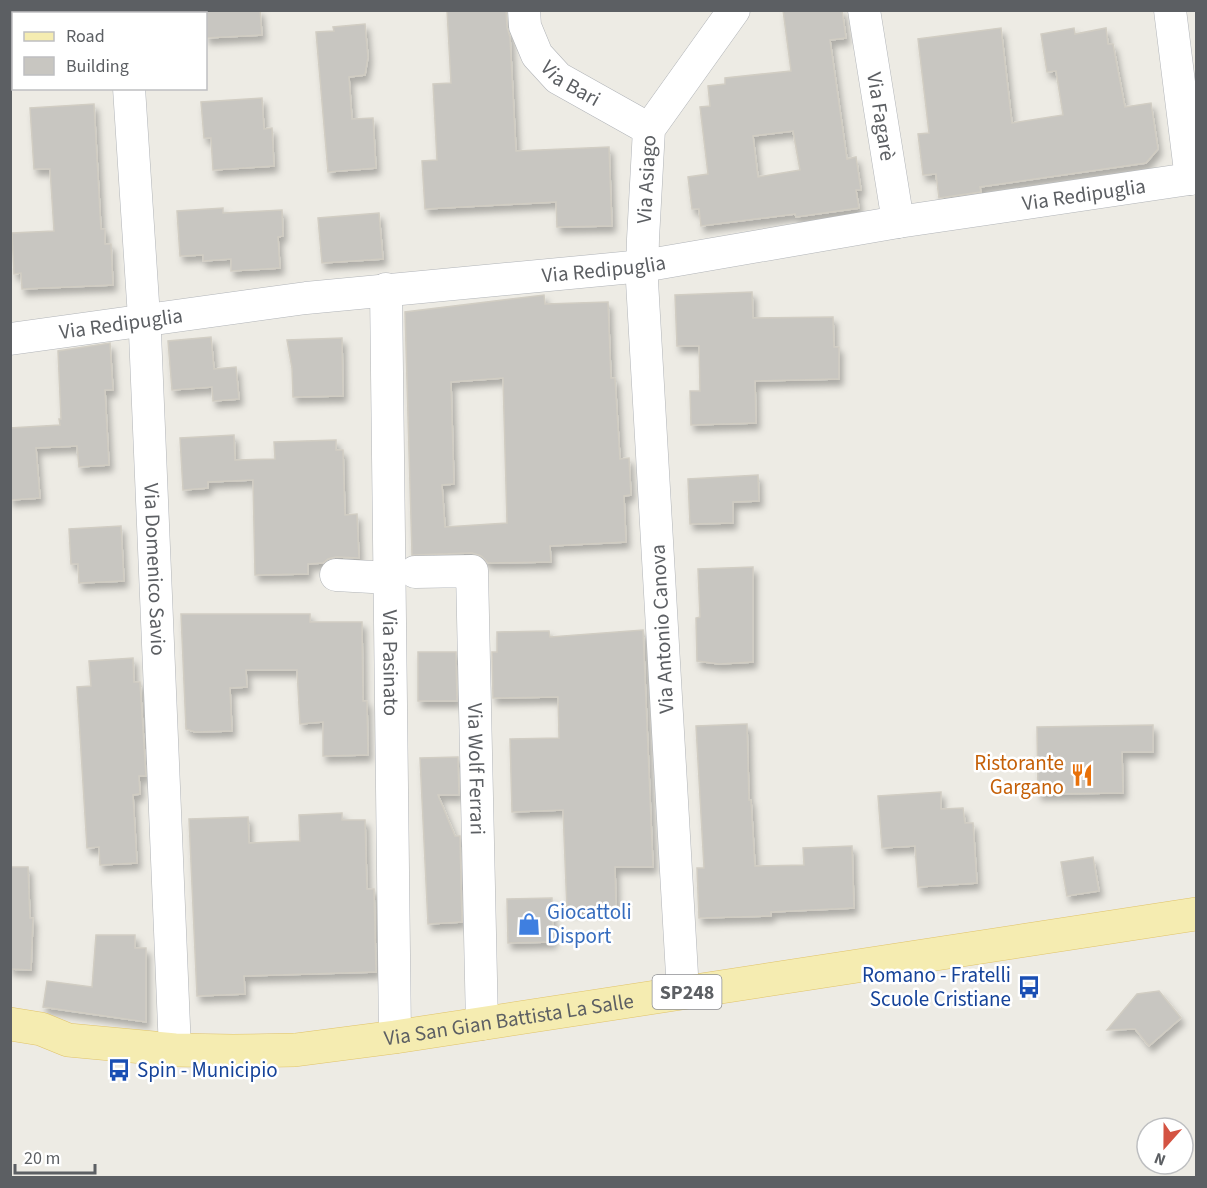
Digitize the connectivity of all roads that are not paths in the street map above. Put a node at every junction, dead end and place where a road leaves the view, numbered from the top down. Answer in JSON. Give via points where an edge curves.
{"nodes":[{"id":1,"x":524,"y":10,"type":"edge"},
{"id":2,"x":734,"y":10,"type":"edge"},
{"id":3,"x":864,"y":10,"type":"edge"},
{"id":4,"x":1170,"y":10,"type":"edge"},
{"id":5,"x":129,"y":90,"type":"edge"},
{"id":6,"x":649,"y":129,"type":"junction"},
{"id":7,"x":1194,"y":179,"type":"edge"},
{"id":8,"x":898,"y":222,"type":"junction"},
{"id":9,"x":643,"y":266,"type":"junction"},
{"id":10,"x":386,"y":289,"type":"junction"},
{"id":11,"x":145,"y":320,"type":"junction"},
{"id":12,"x":10,"y":339,"type":"edge"},
{"id":13,"x":336,"y":575,"type":"dead end"},
{"id":14,"x":402,"y":575,"type":"junction"},
{"id":15,"x":1197,"y":914,"type":"edge"},
{"id":16,"x":683,"y":992,"type":"junction"},
{"id":17,"x":10,"y":1024,"type":"edge"},
{"id":18,"x":482,"y":1024,"type":"junction"},
{"id":19,"x":395,"y":1037,"type":"junction"},
{"id":20,"x":68,"y":1040,"type":"junction"},
{"id":21,"x":10,"y":1044,"type":"edge"},
{"id":22,"x":175,"y":1050,"type":"junction"}],
"edges":[{"from":1,"to":6,"type":"street","name":"Via Bari","via":[[525,26],[537,55],[558,78]]},
{"from":2,"to":6,"type":"street","name":"Via Asiago"},
{"from":3,"to":8,"type":"street","name":"Via Fagarè"},
{"from":4,"to":7,"type":"street"},
{"from":5,"to":11,"type":"street","name":"Via Domenico Savio"},
{"from":6,"to":9,"type":"street","name":"Via Asiago"},
{"from":7,"to":8,"type":"street","name":"Via Redipuglia"},
{"from":8,"to":9,"type":"street","name":"Via Redipuglia"},
{"from":9,"to":10,"type":"street","name":"Via Redipuglia"},
{"from":9,"to":16,"type":"street","name":"Via Antonio Canova"},
{"from":10,"to":11,"type":"street","name":"Via Redipuglia"},
{"from":10,"to":14,"type":"street","name":"Via Pasinato"},
{"from":11,"to":12,"type":"street","name":"Via Redipuglia"},
{"from":11,"to":22,"type":"street","name":"Via Domenico Savio"},
{"from":13,"to":14,"type":"street"},
{"from":14,"to":18,"type":"street","name":"Via Wolf Ferrari","via":[[472,571]]},
{"from":14,"to":19,"type":"street","name":"Via Pasinato"},
{"from":15,"to":16,"type":"main road","name":"Via San Gian Battista La Salle","number":"SP248"},
{"from":16,"to":18,"type":"main road","name":"Via San Gian Battista La Salle","number":"SP248"},
{"from":17,"to":20,"type":"main road","name":"Via San Gian Battista La Salle","number":"SP248","via":[[41,1029]]},
{"from":18,"to":19,"type":"main road","name":"Via San Gian Battista La Salle","number":"SP248"},
{"from":19,"to":22,"type":"main road","name":"Via San Gian Battista La Salle","number":"SP248","via":[[295,1050]]},
{"from":20,"to":21,"type":"main road","name":"Via San Gian Battista La Salle","number":"SP248","via":[[39,1046]]},
{"from":20,"to":22,"type":"main road","name":"Via San Gian Battista La Salle","number":"SP248"}]}
